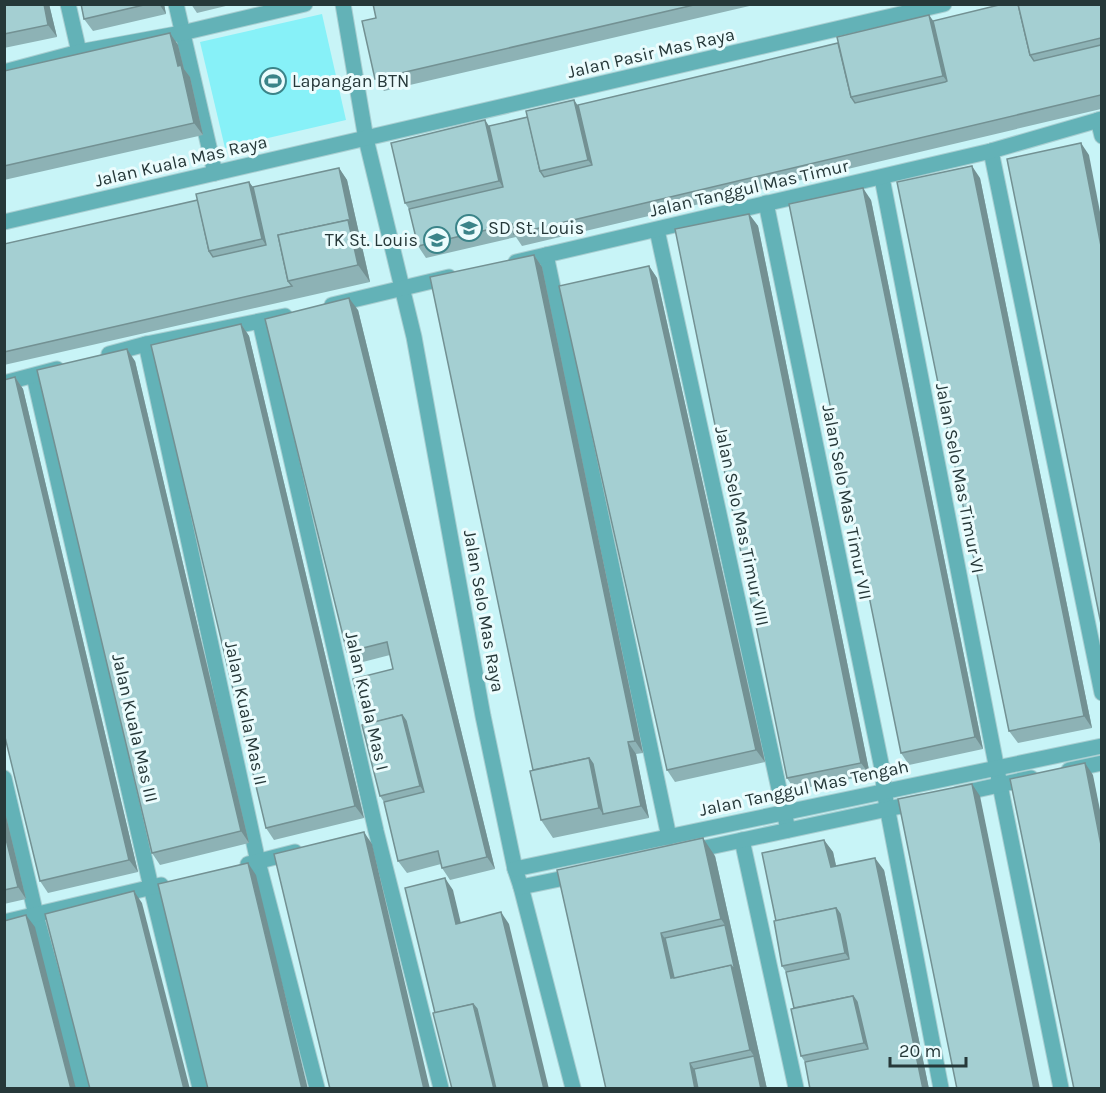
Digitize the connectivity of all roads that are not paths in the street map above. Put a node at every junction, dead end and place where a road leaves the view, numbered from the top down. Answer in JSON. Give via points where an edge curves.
{"nodes":[{"id":1,"x":68,"y":4,"type":"edge"},
{"id":2,"x":176,"y":4,"type":"edge"},
{"id":3,"x":305,"y":4,"type":"edge"},
{"id":4,"x":343,"y":4,"type":"edge"},
{"id":5,"x":945,"y":4,"type":"edge"},
{"id":6,"x":182,"y":33,"type":"junction"},
{"id":7,"x":80,"y":52,"type":"junction"},
{"id":8,"x":4,"y":72,"type":"edge"},
{"id":9,"x":1100,"y":119,"type":"edge"},
{"id":10,"x":1101,"y":136,"type":"edge"},
{"id":11,"x":366,"y":139,"type":"junction"},
{"id":12,"x":991,"y":151,"type":"junction"},
{"id":13,"x":215,"y":173,"type":"junction"},
{"id":14,"x":882,"y":178,"type":"junction"},
{"id":15,"x":766,"y":203,"type":"junction"},
{"id":16,"x":4,"y":222,"type":"edge"},
{"id":17,"x":657,"y":230,"type":"junction"},
{"id":18,"x":546,"y":255,"type":"junction"},
{"id":19,"x":502,"y":265,"type":"edge"},
{"id":20,"x":458,"y":275,"type":"edge"},
{"id":21,"x":403,"y":287,"type":"junction"},
{"id":22,"x":260,"y":322,"type":"junction"},
{"id":23,"x":147,"y":344,"type":"junction"},
{"id":24,"x":90,"y":360,"type":"edge"},
{"id":25,"x":68,"y":366,"type":"edge"},
{"id":26,"x":34,"y":376,"type":"junction"},
{"id":27,"x":4,"y":383,"type":"edge"},
{"id":28,"x":1101,"y":693,"type":"edge"},
{"id":29,"x":1101,"y":746,"type":"edge"},
{"id":30,"x":1101,"y":763,"type":"edge"},
{"id":31,"x":996,"y":768,"type":"junction"},
{"id":32,"x":4,"y":778,"type":"edge"},
{"id":33,"x":1000,"y":785,"type":"junction"},
{"id":34,"x":884,"y":791,"type":"junction"},
{"id":35,"x":888,"y":809,"type":"junction"},
{"id":36,"x":784,"y":812,"type":"junction"},
{"id":37,"x":788,"y":830,"type":"junction"},
{"id":38,"x":669,"y":837,"type":"junction"},
{"id":39,"x":742,"y":840,"type":"junction"},
{"id":40,"x":312,"y":848,"type":"edge"},
{"id":41,"x":673,"y":855,"type":"edge"},
{"id":42,"x":258,"y":862,"type":"junction"},
{"id":43,"x":237,"y":867,"type":"edge"},
{"id":44,"x":515,"y":869,"type":"junction"},
{"id":45,"x":591,"y":872,"type":"edge"},
{"id":46,"x":173,"y":882,"type":"edge"},
{"id":47,"x":151,"y":887,"type":"junction"},
{"id":48,"x":521,"y":887,"type":"junction"},
{"id":49,"x":36,"y":915,"type":"junction"},
{"id":50,"x":4,"y":922,"type":"edge"},
{"id":51,"x":83,"y":1089,"type":"edge"},
{"id":52,"x":200,"y":1089,"type":"edge"},
{"id":53,"x":317,"y":1089,"type":"edge"},
{"id":54,"x":441,"y":1089,"type":"edge"},
{"id":55,"x":573,"y":1089,"type":"edge"},
{"id":56,"x":796,"y":1089,"type":"edge"},
{"id":57,"x":941,"y":1089,"type":"edge"},
{"id":58,"x":1062,"y":1089,"type":"edge"}],
"edges":[{"from":1,"to":7,"type":"street"},
{"from":2,"to":6,"type":"street"},
{"from":3,"to":6,"type":"street"},
{"from":4,"to":11,"type":"street","name":"Jalan Selo Mas Raya"},
{"from":5,"to":11,"type":"street","name":"Jalan Pasir Mas Raya"},
{"from":6,"to":7,"type":"street"},
{"from":6,"to":13,"type":"street"},
{"from":7,"to":8,"type":"street"},
{"from":9,"to":10,"type":"street"},
{"from":9,"to":12,"type":"street","name":"Jalan Tanggul Mas Timur"},
{"from":11,"to":13,"type":"street","name":"Jalan Kuala Mas Raya"},
{"from":11,"to":21,"type":"street","name":"Jalan Selo Mas Raya"},
{"from":12,"to":14,"type":"street","name":"Jalan Tanggul Mas Timur"},
{"from":12,"to":28,"type":"street"},
{"from":13,"to":16,"type":"street","name":"Jalan Kuala Mas Raya"},
{"from":14,"to":15,"type":"street","name":"Jalan Tanggul Mas Timur"},
{"from":14,"to":31,"type":"street","name":"Jalan Selo Mas Timur VI"},
{"from":15,"to":17,"type":"street","name":"Jalan Tanggul Mas Timur"},
{"from":15,"to":34,"type":"street","name":"Jalan Selo Mas Timur VII"},
{"from":17,"to":18,"type":"street","name":"Jalan Tanggul Mas Timur"},
{"from":17,"to":36,"type":"street","name":"Jalan Selo Mas Timur VIII"},
{"from":18,"to":19,"type":"street","name":"Jalan Tanggul Mas Timur"},
{"from":18,"to":38,"type":"street"},
{"from":20,"to":21,"type":"street"},
{"from":21,"to":22,"type":"street"},
{"from":21,"to":44,"type":"street","name":"Jalan Selo Mas Raya"},
{"from":22,"to":23,"type":"street"},
{"from":22,"to":54,"type":"street","name":"Jalan Kuala Mas I","via":[[371,832]]},
{"from":23,"to":24,"type":"street"},
{"from":23,"to":42,"type":"street","name":"Jalan Kuala Mas II"},
{"from":25,"to":26,"type":"street"},
{"from":26,"to":27,"type":"street"},
{"from":26,"to":47,"type":"street","name":"Jalan Kuala Mas III"},
{"from":29,"to":31,"type":"street","name":"Jalan Tanggul Mas Tengah"},
{"from":30,"to":33,"type":"street","name":"Jalan Tanggul Mas Tengah"},
{"from":31,"to":33,"type":"street","name":"Jalan Selo Mas Timur VI"},
{"from":31,"to":34,"type":"street","name":"Jalan Tanggul Mas Tengah"},
{"from":32,"to":49,"type":"street"},
{"from":33,"to":35,"type":"street","name":"Jalan Tanggul Mas Tengah"},
{"from":33,"to":58,"type":"street","name":"Jalan Selo Mas Timur VI"},
{"from":34,"to":35,"type":"street","name":"Jalan Selo Mas Timur VII"},
{"from":34,"to":36,"type":"street","name":"Jalan Tanggul Mas Tengah"},
{"from":35,"to":37,"type":"street","name":"Jalan Tanggul Mas Tengah"},
{"from":35,"to":57,"type":"street","name":"Jalan Selo Mas Timur VII"},
{"from":36,"to":37,"type":"street","name":"Jalan Selo Mas Timur VIII"},
{"from":36,"to":38,"type":"street","name":"Jalan Tanggul Mas Tengah"},
{"from":37,"to":39,"type":"street","name":"Jalan Tanggul Mas Tengah"},
{"from":38,"to":44,"type":"street","name":"Jalan Tanggul Mas Tengah"},
{"from":39,"to":41,"type":"street","name":"Jalan Tanggul Mas Tengah"},
{"from":39,"to":56,"type":"street"},
{"from":40,"to":42,"type":"street"},
{"from":42,"to":43,"type":"street"},
{"from":42,"to":53,"type":"street","name":"Jalan Kuala Mas II"},
{"from":44,"to":48,"type":"street","name":"Jalan Selo Mas Raya"},
{"from":45,"to":48,"type":"street"},
{"from":46,"to":47,"type":"street"},
{"from":47,"to":49,"type":"street"},
{"from":47,"to":52,"type":"street","name":"Jalan Kuala Mas III"},
{"from":48,"to":55,"type":"street","name":"Jalan Selo Mas Raya"},
{"from":49,"to":50,"type":"street"},
{"from":49,"to":51,"type":"street"}]}
